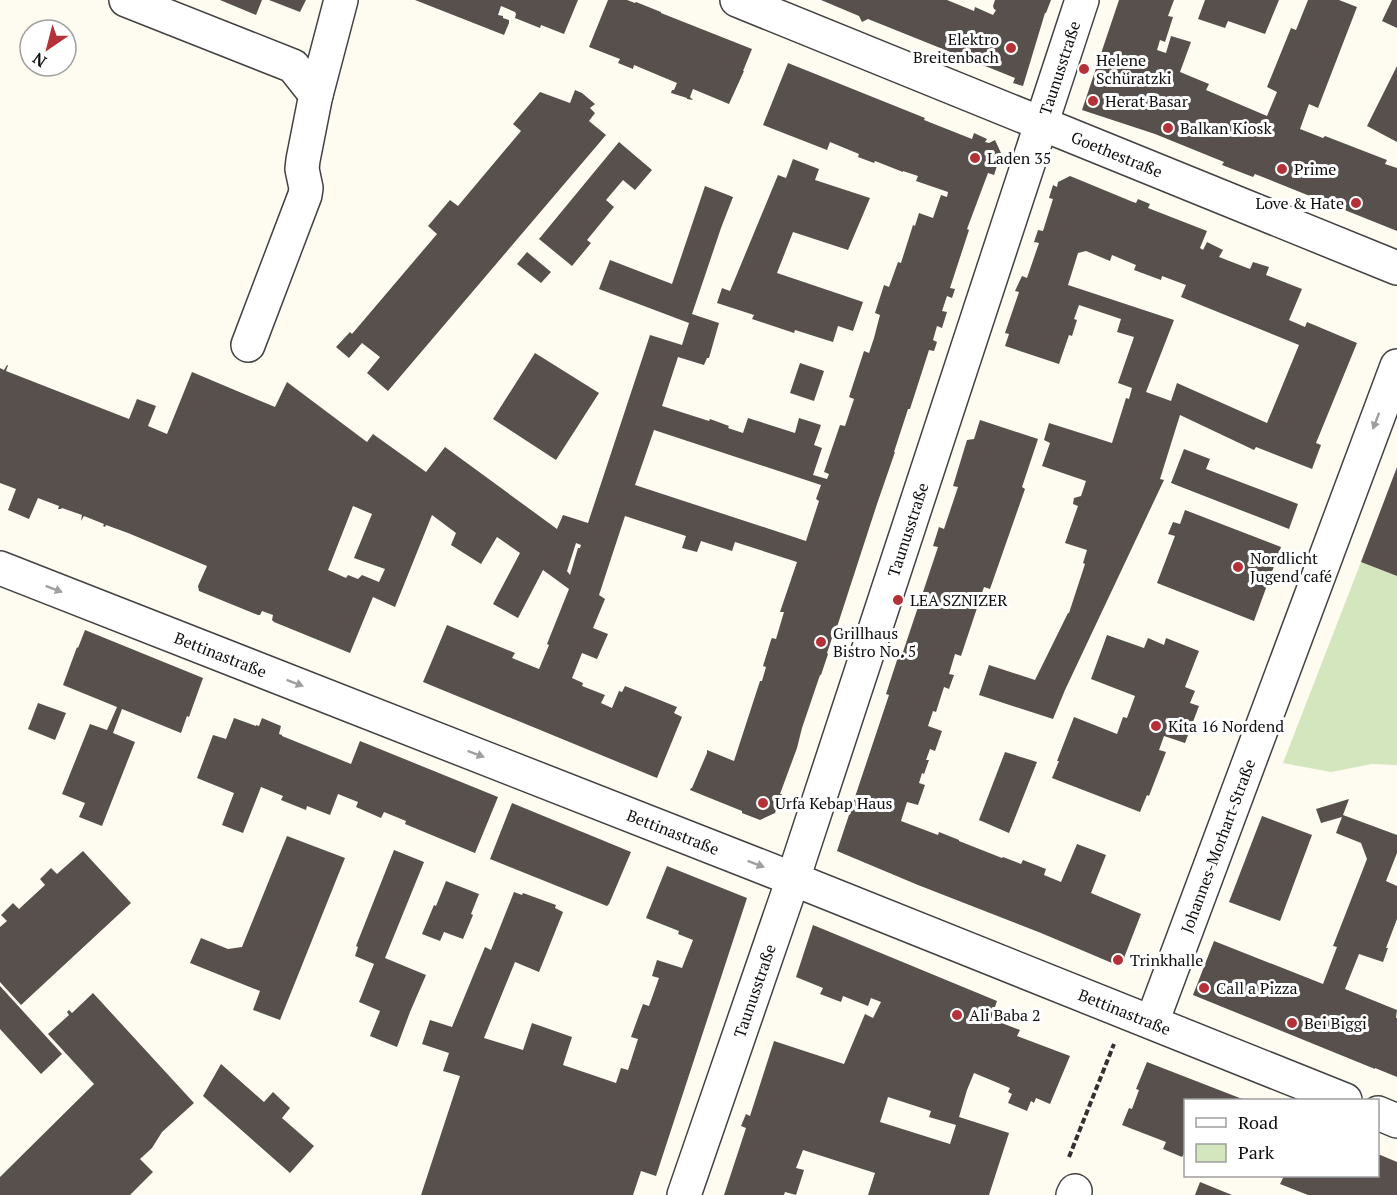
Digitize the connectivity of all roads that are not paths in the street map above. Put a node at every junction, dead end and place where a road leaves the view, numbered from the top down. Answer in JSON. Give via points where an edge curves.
{"nodes":[{"id":1,"x":126,"y":0,"type":"edge"},
{"id":2,"x":341,"y":0,"type":"edge"},
{"id":3,"x":737,"y":0,"type":"edge"},
{"id":4,"x":1082,"y":0,"type":"edge"},
{"id":5,"x":316,"y":95,"type":"junction"},
{"id":6,"x":1041,"y":123,"type":"junction"},
{"id":7,"x":1397,"y":268,"type":"edge"},
{"id":8,"x":248,"y":345,"type":"dead end"},
{"id":9,"x":1397,"y":366,"type":"edge"},
{"id":10,"x":0,"y":568,"type":"edge"},
{"id":11,"x":793,"y":879,"type":"junction"},
{"id":12,"x":1139,"y":1017,"type":"junction"},
{"id":13,"x":1341,"y":1099,"type":"edge"},
{"id":14,"x":1379,"y":1114,"type":"edge"},
{"id":15,"x":1397,"y":1121,"type":"edge"},
{"id":16,"x":684,"y":1195,"type":"edge"}],
"edges":[{"from":1,"to":5,"type":"street","via":[[293,66]]},
{"from":2,"to":5,"type":"street"},
{"from":3,"to":6,"type":"street","name":"Goethestraße"},
{"from":4,"to":6,"type":"street","name":"Taunusstraße"},
{"from":5,"to":8,"type":"street","via":[[302,169],[305,195]]},
{"from":6,"to":7,"type":"street","name":"Goethestraße"},
{"from":6,"to":11,"type":"street","name":"Taunusstraße"},
{"from":9,"to":12,"type":"street","name":"Johannes-Morhart-Straße","one_way":true},
{"from":10,"to":11,"type":"street","name":"Bettinastraße","one_way":true},
{"from":11,"to":12,"type":"street","name":"Bettinastraße"},
{"from":11,"to":16,"type":"street","name":"Taunusstraße"},
{"from":12,"to":13,"type":"street","name":"Bettinastraße"},
{"from":14,"to":15,"type":"street"}]}
